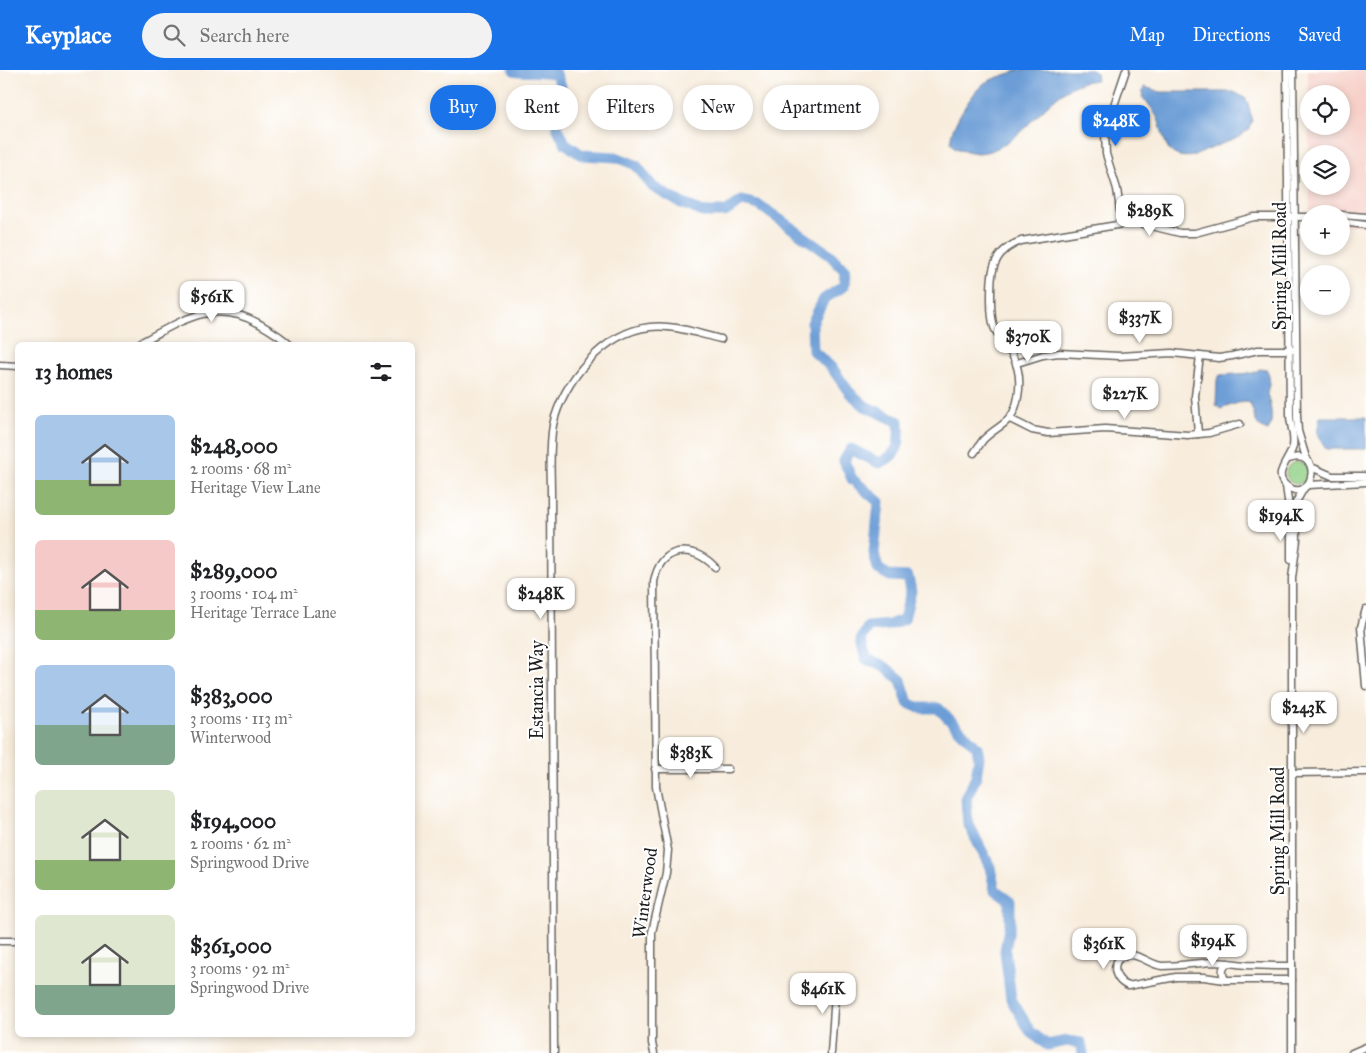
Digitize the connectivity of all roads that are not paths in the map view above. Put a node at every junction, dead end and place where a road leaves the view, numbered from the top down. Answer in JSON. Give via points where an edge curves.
{"nodes":[{"id":1,"x":1126,"y":70,"type":"edge"},
{"id":2,"x":1286,"y":70,"type":"edge"},
{"id":3,"x":1293,"y":70,"type":"edge"},
{"id":4,"x":1350,"y":216,"type":"edge"},
{"id":5,"x":1291,"y":217,"type":"junction"},
{"id":6,"x":1300,"y":217,"type":"edge"},
{"id":7,"x":1366,"y":217,"type":"edge"},
{"id":8,"x":1350,"y":223,"type":"edge"},
{"id":9,"x":1122,"y":224,"type":"junction"},
{"id":10,"x":1366,"y":225,"type":"edge"},
{"id":11,"x":721,"y":339,"type":"dead end"},
{"id":12,"x":142,"y":342,"type":"edge"},
{"id":13,"x":286,"y":342,"type":"edge"},
{"id":14,"x":1292,"y":350,"type":"junction"},
{"id":15,"x":1200,"y":356,"type":"junction"},
{"id":16,"x":1017,"y":363,"type":"junction"},
{"id":17,"x":0,"y":364,"type":"edge"},
{"id":18,"x":15,"y":366,"type":"edge"},
{"id":19,"x":1010,"y":418,"type":"junction"},
{"id":20,"x":1240,"y":424,"type":"dead end"},
{"id":21,"x":1198,"y":434,"type":"junction"},
{"id":22,"x":974,"y":453,"type":"dead end"},
{"id":23,"x":1289,"y":460,"type":"junction"},
{"id":24,"x":1309,"y":464,"type":"junction"},
{"id":25,"x":1366,"y":476,"type":"edge"},
{"id":26,"x":1366,"y":482,"type":"edge"},
{"id":27,"x":1286,"y":486,"type":"junction"},
{"id":28,"x":1306,"y":486,"type":"junction"},
{"id":29,"x":715,"y":567,"type":"dead end"},
{"id":30,"x":1292,"y":578,"type":"junction"},
{"id":31,"x":1366,"y":609,"type":"edge"},
{"id":32,"x":1366,"y":686,"type":"edge"},
{"id":33,"x":655,"y":769,"type":"junction"},
{"id":34,"x":728,"y":769,"type":"dead end"},
{"id":35,"x":1366,"y":772,"type":"edge"},
{"id":36,"x":1293,"y":773,"type":"junction"},
{"id":37,"x":15,"y":940,"type":"edge"},
{"id":38,"x":0,"y":941,"type":"edge"},
{"id":39,"x":1228,"y":963,"type":"junction"},
{"id":40,"x":1292,"y":966,"type":"junction"},
{"id":41,"x":836,"y":979,"type":"dead end"},
{"id":42,"x":1225,"y":980,"type":"junction"},
{"id":43,"x":1292,"y":980,"type":"junction"},
{"id":44,"x":1365,"y":1049,"type":"edge"},
{"id":45,"x":554,"y":1053,"type":"edge"},
{"id":46,"x":654,"y":1053,"type":"edge"},
{"id":47,"x":831,"y":1053,"type":"edge"},
{"id":48,"x":1292,"y":1053,"type":"edge"},
{"id":49,"x":1352,"y":1053,"type":"edge"}],
"edges":[{"from":1,"to":9,"type":"street","via":[[1105,132],[1106,154],[1117,189]]},
{"from":2,"to":5,"type":"street","name":"Spring Mill Road"},
{"from":3,"to":5,"type":"street","name":"Spring Mill Road"},
{"from":4,"to":7,"type":"street"},
{"from":5,"to":6,"type":"street"},
{"from":5,"to":9,"type":"street","via":[[1248,218],[1195,233],[1180,233],[1135,222]]},
{"from":5,"to":14,"type":"street","name":"Spring Mill Road"},
{"from":8,"to":10,"type":"street"},
{"from":9,"to":16,"type":"street","via":[[1021,241],[1001,252],[991,278],[992,319]]},
{"from":11,"to":45,"type":"street","name":"Estancia Way","via":[[662,326],[623,335],[584,364],[564,394],[554,423],[551,444]]},
{"from":12,"to":13,"type":"street","via":[[197,315],[223,312],[249,319]]},
{"from":14,"to":15,"type":"street","via":[[1258,350],[1219,358]]},
{"from":14,"to":23,"type":"street","name":"Spring Mill Road","via":[[1290,415],[1294,444]]},
{"from":14,"to":24,"type":"street","name":"Spring Mill Road","via":[[1297,426]]},
{"from":15,"to":16,"type":"street","via":[[1059,353]]},
{"from":15,"to":21,"type":"street","via":[[1196,396]]},
{"from":16,"to":19,"type":"street","via":[[1018,394]]},
{"from":17,"to":18,"type":"street"},
{"from":19,"to":21,"type":"street","via":[[1039,432],[1114,430]]},
{"from":19,"to":22,"type":"street","via":[[985,438]]},
{"from":20,"to":21,"type":"street"},
{"from":23,"to":24,"type":"street","via":[[1298,458]]},
{"from":23,"to":27,"type":"street","via":[[1280,472]]},
{"from":24,"to":25,"type":"street","via":[[1332,476]]},
{"from":24,"to":28,"type":"street","via":[[1312,476]]},
{"from":26,"to":28,"type":"street"},
{"from":27,"to":28,"type":"street","via":[[1295,489]]},
{"from":27,"to":30,"type":"street","name":"Spring Mill Road","via":[[1291,522]]},
{"from":28,"to":30,"type":"street","name":"Spring Mill Road","via":[[1296,502],[1297,540]]},
{"from":29,"to":33,"type":"street","name":"Winterwood","via":[[694,553],[680,551],[663,561],[655,577]]},
{"from":30,"to":36,"type":"street","name":"Spring Mill Road"},
{"from":31,"to":32,"type":"street","via":[[1361,628]]},
{"from":33,"to":34,"type":"street"},
{"from":33,"to":46,"type":"street","name":"Winterwood","via":[[668,850],[652,932]]},
{"from":35,"to":36,"type":"street"},
{"from":36,"to":40,"type":"street","name":"Spring Mill Road"},
{"from":37,"to":38,"type":"street"},
{"from":39,"to":40,"type":"street"},
{"from":39,"to":42,"type":"street","via":[[1223,967]]},
{"from":39,"to":42,"type":"street","via":[[1162,966],[1128,955],[1118,960],[1115,966],[1117,977],[1128,986],[1176,977]]},
{"from":40,"to":43,"type":"street","name":"Spring Mill Road"},
{"from":41,"to":47,"type":"street"},
{"from":42,"to":43,"type":"street"},
{"from":43,"to":48,"type":"street","name":"Spring Mill Road"},
{"from":44,"to":49,"type":"street"}]}
